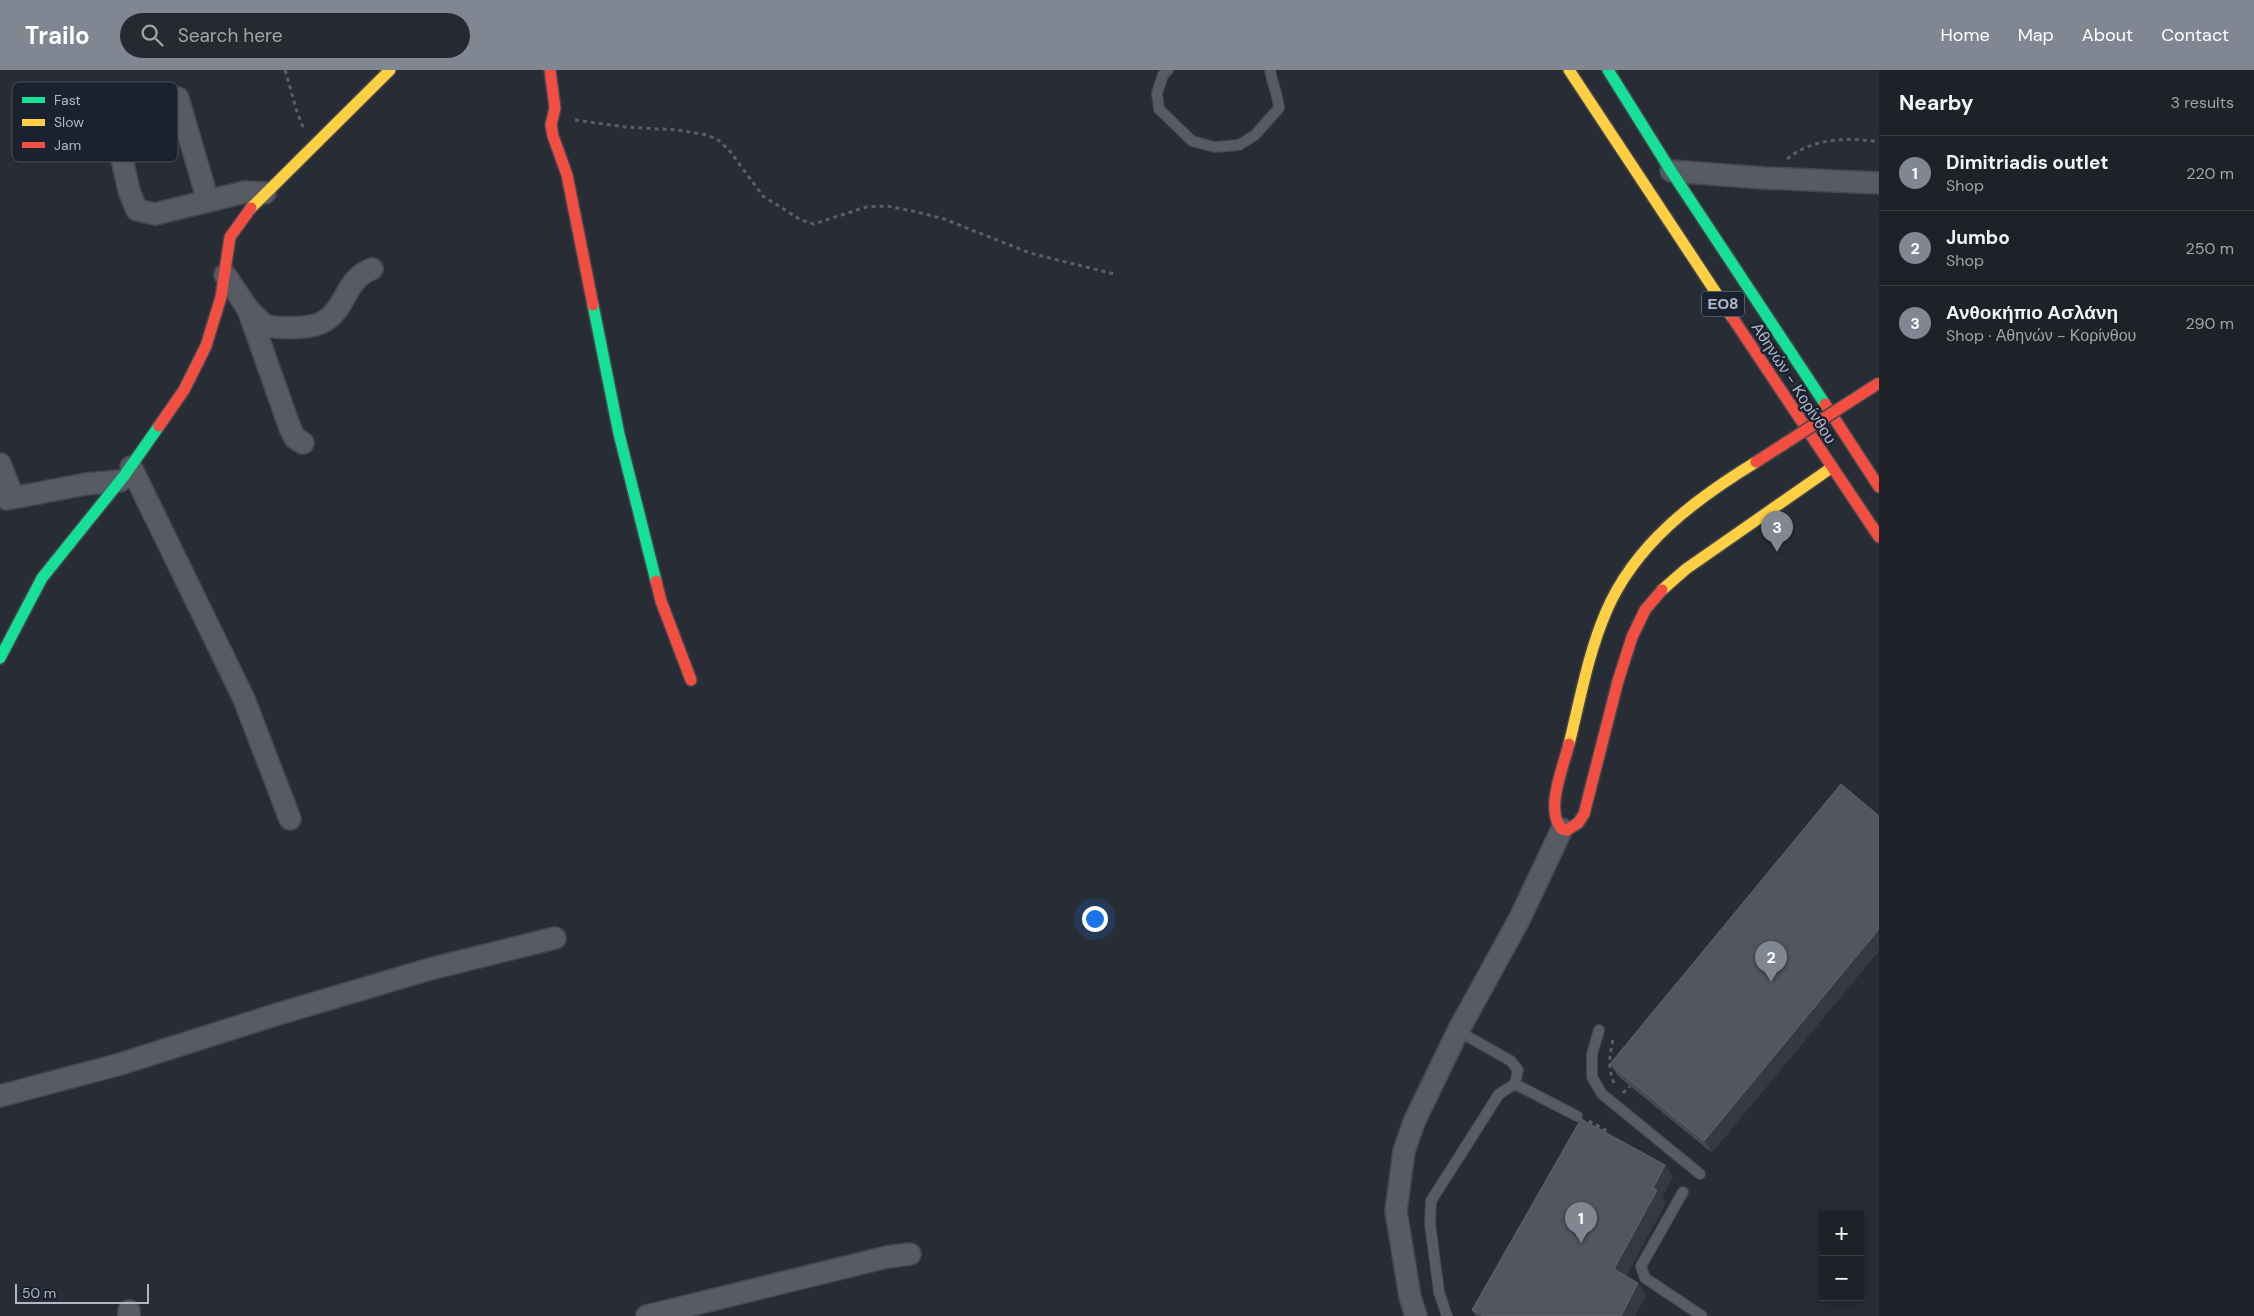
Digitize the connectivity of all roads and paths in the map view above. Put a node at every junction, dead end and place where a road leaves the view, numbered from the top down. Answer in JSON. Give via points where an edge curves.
{"nodes":[{"id":1,"x":285,"y":70,"type":"edge"},
{"id":2,"x":390,"y":70,"type":"edge"},
{"id":3,"x":550,"y":70,"type":"edge"},
{"id":4,"x":1168,"y":70,"type":"edge"},
{"id":5,"x":1270,"y":70,"type":"edge"},
{"id":6,"x":1569,"y":70,"type":"edge"},
{"id":7,"x":1608,"y":70,"type":"edge"},
{"id":8,"x":178,"y":98,"type":"dead end"},
{"id":9,"x":555,"y":101,"type":"junction"},
{"id":10,"x":1879,"y":142,"type":"edge"},
{"id":11,"x":315,"y":144,"type":"junction"},
{"id":12,"x":123,"y":162,"type":"edge"},
{"id":13,"x":1671,"y":171,"type":"junction"},
{"id":14,"x":1764,"y":178,"type":"junction"},
{"id":15,"x":1879,"y":183,"type":"edge"},
{"id":16,"x":265,"y":193,"type":"junction"},
{"id":17,"x":208,"y":201,"type":"junction"},
{"id":18,"x":372,"y":269,"type":"dead end"},
{"id":19,"x":1114,"y":274,"type":"dead end"},
{"id":20,"x":224,"y":275,"type":"junction"},
{"id":21,"x":248,"y":309,"type":"junction"},
{"id":22,"x":1879,"y":383,"type":"edge"},
{"id":23,"x":303,"y":443,"type":"dead end"},
{"id":24,"x":0,"y":464,"type":"edge"},
{"id":25,"x":1830,"y":468,"type":"junction"},
{"id":26,"x":126,"y":474,"type":"junction"},
{"id":27,"x":1879,"y":487,"type":"edge"},
{"id":28,"x":1879,"y":537,"type":"edge"},
{"id":29,"x":0,"y":658,"type":"edge"},
{"id":30,"x":691,"y":680,"type":"dead end"},
{"id":31,"x":290,"y":819,"type":"dead end"},
{"id":32,"x":1562,"y":829,"type":"junction"},
{"id":33,"x":555,"y":938,"type":"dead end"},
{"id":34,"x":1599,"y":1030,"type":"dead end"},
{"id":35,"x":1458,"y":1031,"type":"junction"},
{"id":36,"x":1613,"y":1040,"type":"dead end"},
{"id":37,"x":1515,"y":1084,"type":"junction"},
{"id":38,"x":1630,"y":1086,"type":"edge"},
{"id":39,"x":0,"y":1096,"type":"edge"},
{"id":40,"x":1577,"y":1116,"type":"joint"},
{"id":41,"x":1604,"y":1138,"type":"edge"},
{"id":42,"x":1700,"y":1174,"type":"dead end"},
{"id":43,"x":1683,"y":1192,"type":"dead end"},
{"id":44,"x":910,"y":1254,"type":"dead end"},
{"id":45,"x":647,"y":1316,"type":"edge"},
{"id":46,"x":1416,"y":1316,"type":"edge"},
{"id":47,"x":1447,"y":1316,"type":"edge"},
{"id":48,"x":1702,"y":1316,"type":"edge"}],
"edges":[{"from":1,"to":11,"type":"path","via":[[297,112]]},
{"from":2,"to":11,"type":"street"},
{"from":3,"to":9,"type":"street"},
{"from":4,"to":5,"type":"lane","via":[[1157,93],[1159,109],[1192,141],[1215,147],[1239,145],[1255,135],[1279,108]]},
{"from":6,"to":25,"type":"street","name":"Αθηνών - Κορίνθου","number":"ΕΟ8"},
{"from":7,"to":13,"type":"street","name":"Αθηνών - Κορίνθου","number":"ΕΟ8"},
{"from":8,"to":17,"type":"street"},
{"from":9,"to":19,"type":"path","via":[[575,120],[678,130],[718,140],[763,196],[807,222],[814,224],[866,207],[894,208],[944,219],[1030,253]]},
{"from":9,"to":30,"type":"street","via":[[551,125],[553,136],[567,175],[619,434],[662,601]]},
{"from":10,"to":14,"type":"path","via":[[1834,140],[1811,145]]},
{"from":11,"to":16,"type":"street"},
{"from":12,"to":17,"type":"street","via":[[137,210],[155,214]]},
{"from":13,"to":14,"type":"street"},
{"from":13,"to":27,"type":"street","name":"Αθηνών - Κορίνθου","number":"ΕΟ8"},
{"from":14,"to":15,"type":"street"},
{"from":16,"to":17,"type":"street","via":[[245,192]]},
{"from":16,"to":20,"type":"street","via":[[230,237]]},
{"from":18,"to":21,"type":"street","via":[[357,276],[338,306],[326,321],[320,323],[283,328],[265,326]]},
{"from":20,"to":21,"type":"street"},
{"from":20,"to":26,"type":"street","via":[[222,297],[206,346],[184,390]]},
{"from":21,"to":23,"type":"street","via":[[290,428],[295,438]]},
{"from":22,"to":32,"type":"street","bridge":true,"via":[[1693,503],[1640,556],[1619,585],[1604,615],[1554,801],[1552,814],[1555,824]]},
{"from":24,"to":26,"type":"street","via":[[10,498]]},
{"from":25,"to":28,"type":"street","name":"Αθηνών - Κορίνθου","number":"ΕΟ8"},
{"from":25,"to":32,"type":"street","via":[[1686,569],[1664,587],[1645,610],[1632,637],[1618,681],[1584,814],[1579,824]]},
{"from":26,"to":29,"type":"street","via":[[42,578]]},
{"from":26,"to":31,"type":"street","via":[[244,699]]},
{"from":32,"to":35,"type":"street","via":[[1520,918]]},
{"from":33,"to":39,"type":"street","via":[[430,969],[117,1065]]},
{"from":34,"to":42,"type":"lane","via":[[1592,1054],[1592,1077],[1602,1094]]},
{"from":35,"to":37,"type":"lane","via":[[1512,1061],[1518,1070]]},
{"from":35,"to":46,"type":"street","via":[[1414,1122],[1400,1176],[1396,1211]]},
{"from":36,"to":38,"type":"path","via":[[1609,1057],[1614,1085],[1624,1094]]},
{"from":37,"to":40,"type":"lane"},
{"from":37,"to":47,"type":"lane","via":[[1499,1094],[1431,1201],[1430,1224],[1439,1292]]},
{"from":40,"to":41,"type":"path","via":[[1607,1131]]},
{"from":43,"to":48,"type":"lane","via":[[1641,1266],[1645,1278]]},
{"from":44,"to":45,"type":"street"}]}
